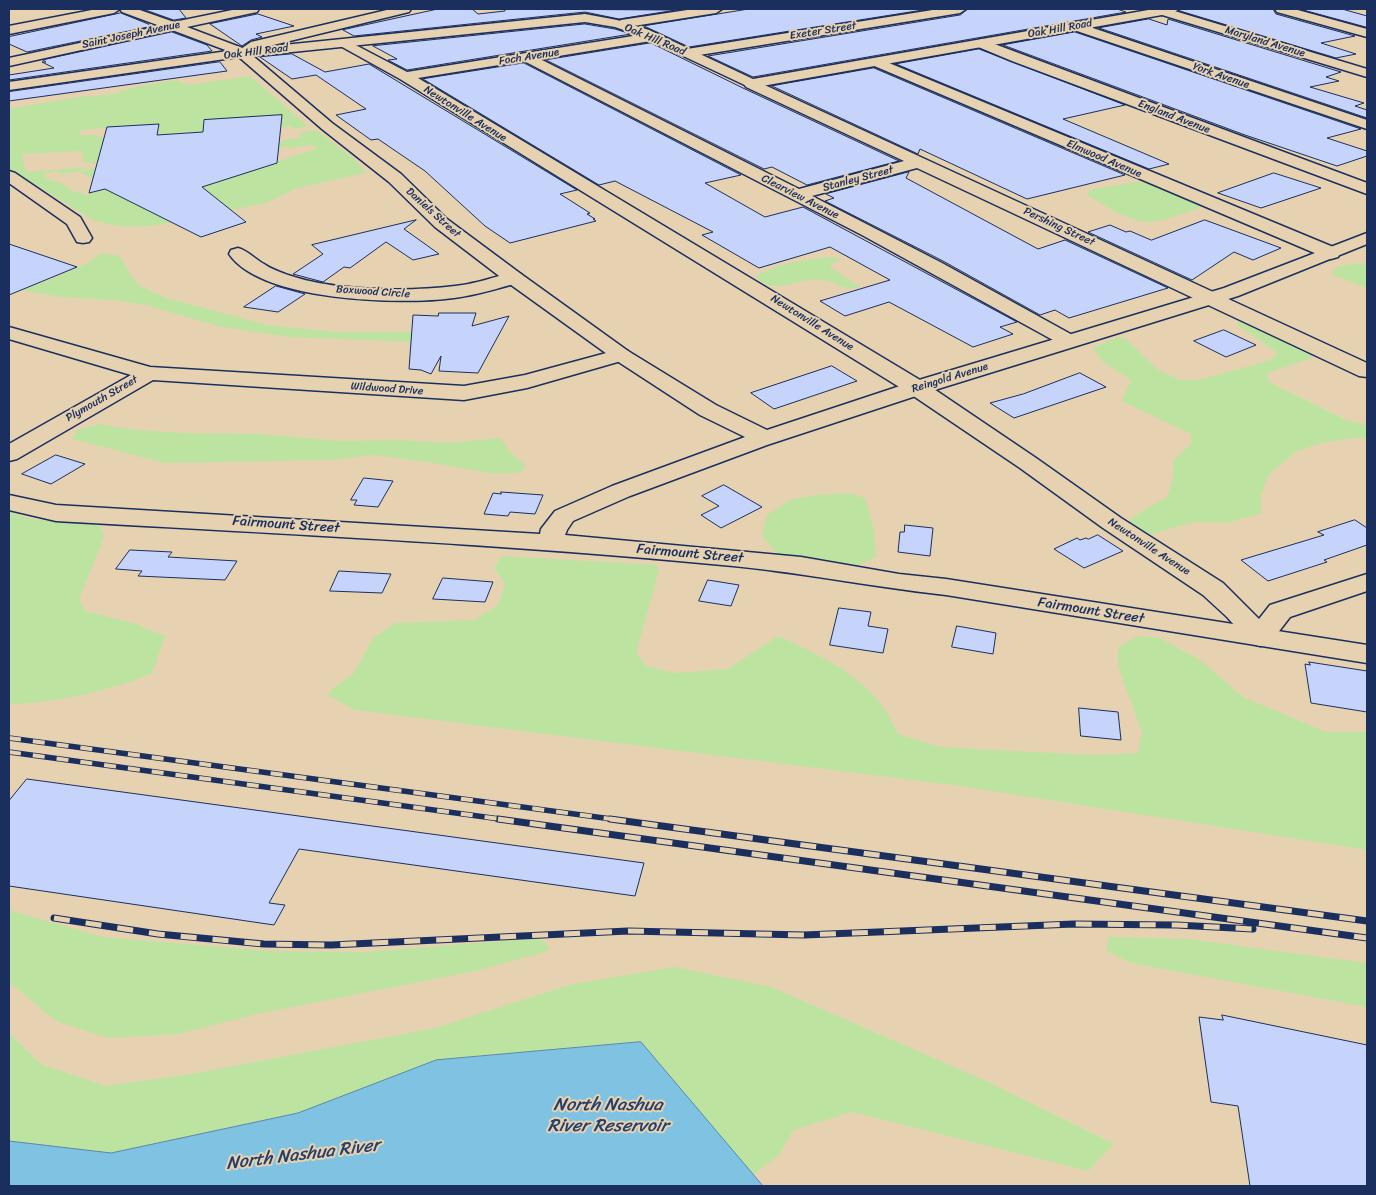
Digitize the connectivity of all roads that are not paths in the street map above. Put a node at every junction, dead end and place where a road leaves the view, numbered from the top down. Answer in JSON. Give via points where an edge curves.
{"nodes":[{"id":1,"x":114,"y":9,"type":"edge"},
{"id":2,"x":126,"y":9,"type":"edge"},
{"id":3,"x":253,"y":9,"type":"edge"},
{"id":4,"x":405,"y":9,"type":"edge"},
{"id":5,"x":555,"y":9,"type":"edge"},
{"id":6,"x":716,"y":9,"type":"edge"},
{"id":7,"x":960,"y":9,"type":"edge"},
{"id":8,"x":1281,"y":9,"type":"edge"},
{"id":9,"x":1168,"y":10,"type":"edge"},
{"id":10,"x":585,"y":18,"type":"junction"},
{"id":11,"x":617,"y":24,"type":"junction"},
{"id":12,"x":173,"y":26,"type":"junction"},
{"id":13,"x":1075,"y":26,"type":"junction"},
{"id":14,"x":9,"y":30,"type":"edge"},
{"id":15,"x":1367,"y":33,"type":"edge"},
{"id":16,"x":652,"y":36,"type":"junction"},
{"id":17,"x":341,"y":43,"type":"junction"},
{"id":18,"x":981,"y":43,"type":"junction"},
{"id":19,"x":242,"y":53,"type":"junction"},
{"id":20,"x":687,"y":53,"type":"junction"},
{"id":21,"x":528,"y":58,"type":"junction"},
{"id":22,"x":9,"y":62,"type":"edge"},
{"id":23,"x":877,"y":62,"type":"junction"},
{"id":24,"x":1367,"y":73,"type":"edge"},
{"id":25,"x":405,"y":76,"type":"junction"},
{"id":26,"x":751,"y":84,"type":"junction"},
{"id":27,"x":9,"y":86,"type":"edge"},
{"id":28,"x":1367,"y":125,"type":"edge"},
{"id":29,"x":920,"y":162,"type":"junction"},
{"id":30,"x":9,"y":176,"type":"edge"},
{"id":31,"x":1367,"y":189,"type":"edge"},
{"id":32,"x":796,"y":195,"type":"junction"},
{"id":33,"x":83,"y":238,"type":"dead end"},
{"id":34,"x":1367,"y":238,"type":"edge"},
{"id":35,"x":1331,"y":252,"type":"junction"},
{"id":36,"x":238,"y":254,"type":"dead end"},
{"id":37,"x":514,"y":278,"type":"junction"},
{"id":38,"x":1213,"y":299,"type":"junction"},
{"id":39,"x":9,"y":333,"type":"edge"},
{"id":40,"x":1069,"y":341,"type":"junction"},
{"id":41,"x":621,"y":355,"type":"junction"},
{"id":42,"x":1367,"y":371,"type":"edge"},
{"id":43,"x":148,"y":372,"type":"junction"},
{"id":44,"x":916,"y":388,"type":"junction"},
{"id":45,"x":766,"y":438,"type":"junction"},
{"id":46,"x":9,"y":454,"type":"edge"},
{"id":47,"x":9,"y":502,"type":"edge"},
{"id":48,"x":551,"y":542,"type":"junction"},
{"id":49,"x":1367,"y":582,"type":"edge"},
{"id":50,"x":1260,"y":637,"type":"junction"},
{"id":51,"x":1367,"y":654,"type":"edge"}],
"edges":[{"from":1,"to":14,"type":"street"},
{"from":2,"to":12,"type":"street","name":"Daniels Street"},
{"from":3,"to":12,"type":"street","name":"Saint Joseph Avenue"},
{"from":4,"to":19,"type":"street","via":[[256,45]]},
{"from":5,"to":10,"type":"street"},
{"from":6,"to":11,"type":"street"},
{"from":7,"to":20,"type":"street","name":"Exeter Street"},
{"from":8,"to":15,"type":"street"},
{"from":9,"to":13,"type":"street","name":"Oak Hill Road"},
{"from":9,"to":24,"type":"street","name":"Maryland Avenue"},
{"from":10,"to":11,"type":"street","name":"Oak Hill Road"},
{"from":10,"to":17,"type":"street","name":"Oak Hill Road"},
{"from":11,"to":16,"type":"street","name":"Oak Hill Road"},
{"from":12,"to":19,"type":"street","name":"Daniels Street"},
{"from":12,"to":22,"type":"street","name":"Saint Joseph Avenue"},
{"from":13,"to":18,"type":"street","name":"Oak Hill Road"},
{"from":13,"to":28,"type":"street","name":"York Avenue"},
{"from":16,"to":20,"type":"street","name":"Oak Hill Road"},
{"from":16,"to":21,"type":"street","name":"Foch Avenue"},
{"from":17,"to":19,"type":"street","name":"Oak Hill Road"},
{"from":17,"to":25,"type":"street","name":"Newtonville Avenue"},
{"from":18,"to":23,"type":"street","name":"Oak Hill Road"},
{"from":18,"to":31,"type":"street","name":"England Avenue"},
{"from":19,"to":27,"type":"street","name":"Oak Hill Road"},
{"from":19,"to":37,"type":"street","name":"Daniels Street","via":[[327,126],[395,178],[441,223]]},
{"from":20,"to":26,"type":"street","name":"Oak Hill Road"},
{"from":21,"to":25,"type":"street","name":"Foch Avenue"},
{"from":21,"to":32,"type":"street","name":"Clearview Avenue"},
{"from":23,"to":26,"type":"street","name":"Oak Hill Road"},
{"from":23,"to":35,"type":"street","name":"Elmwood Avenue","via":[[1162,184]]},
{"from":25,"to":44,"type":"street","name":"Newtonville Avenue"},
{"from":26,"to":29,"type":"street","name":"Pershing Street"},
{"from":29,"to":32,"type":"street","name":"Stanley Street"},
{"from":29,"to":38,"type":"street","name":"Pershing Street"},
{"from":30,"to":33,"type":"street","via":[[74,221]]},
{"from":32,"to":40,"type":"street","name":"Clearview Avenue","via":[[931,263]]},
{"from":34,"to":35,"type":"street","name":"Reingold Avenue"},
{"from":35,"to":38,"type":"street","name":"Reingold Avenue"},
{"from":36,"to":37,"type":"street","name":"Boxwood Circle","via":[[261,271],[281,279],[347,291],[440,294]]},
{"from":37,"to":41,"type":"street","name":"Daniels Street"},
{"from":38,"to":40,"type":"street","name":"Reingold Avenue"},
{"from":38,"to":42,"type":"street","name":"Pershing Street"},
{"from":39,"to":43,"type":"street","name":"Plymouth Street"},
{"from":40,"to":44,"type":"street","name":"Reingold Avenue"},
{"from":41,"to":43,"type":"street","name":"Wildwood Drive","via":[[518,384],[464,393]]},
{"from":41,"to":45,"type":"street","name":"Daniels Street","via":[[708,410]]},
{"from":43,"to":46,"type":"street","name":"Plymouth Street"},
{"from":44,"to":45,"type":"street","name":"Reingold Avenue"},
{"from":44,"to":50,"type":"street","name":"Newtonville Avenue","via":[[1213,589]]},
{"from":45,"to":48,"type":"street","name":"Reingold Avenue","via":[[571,512],[560,520]]},
{"from":47,"to":48,"type":"street","name":"Fairmount Street","via":[[56,512]]},
{"from":48,"to":50,"type":"street","name":"Fairmount Street","via":[[801,565]]},
{"from":49,"to":50,"type":"street","via":[[1280,611]]},
{"from":50,"to":51,"type":"street","name":"Fairmount Street"}]}
